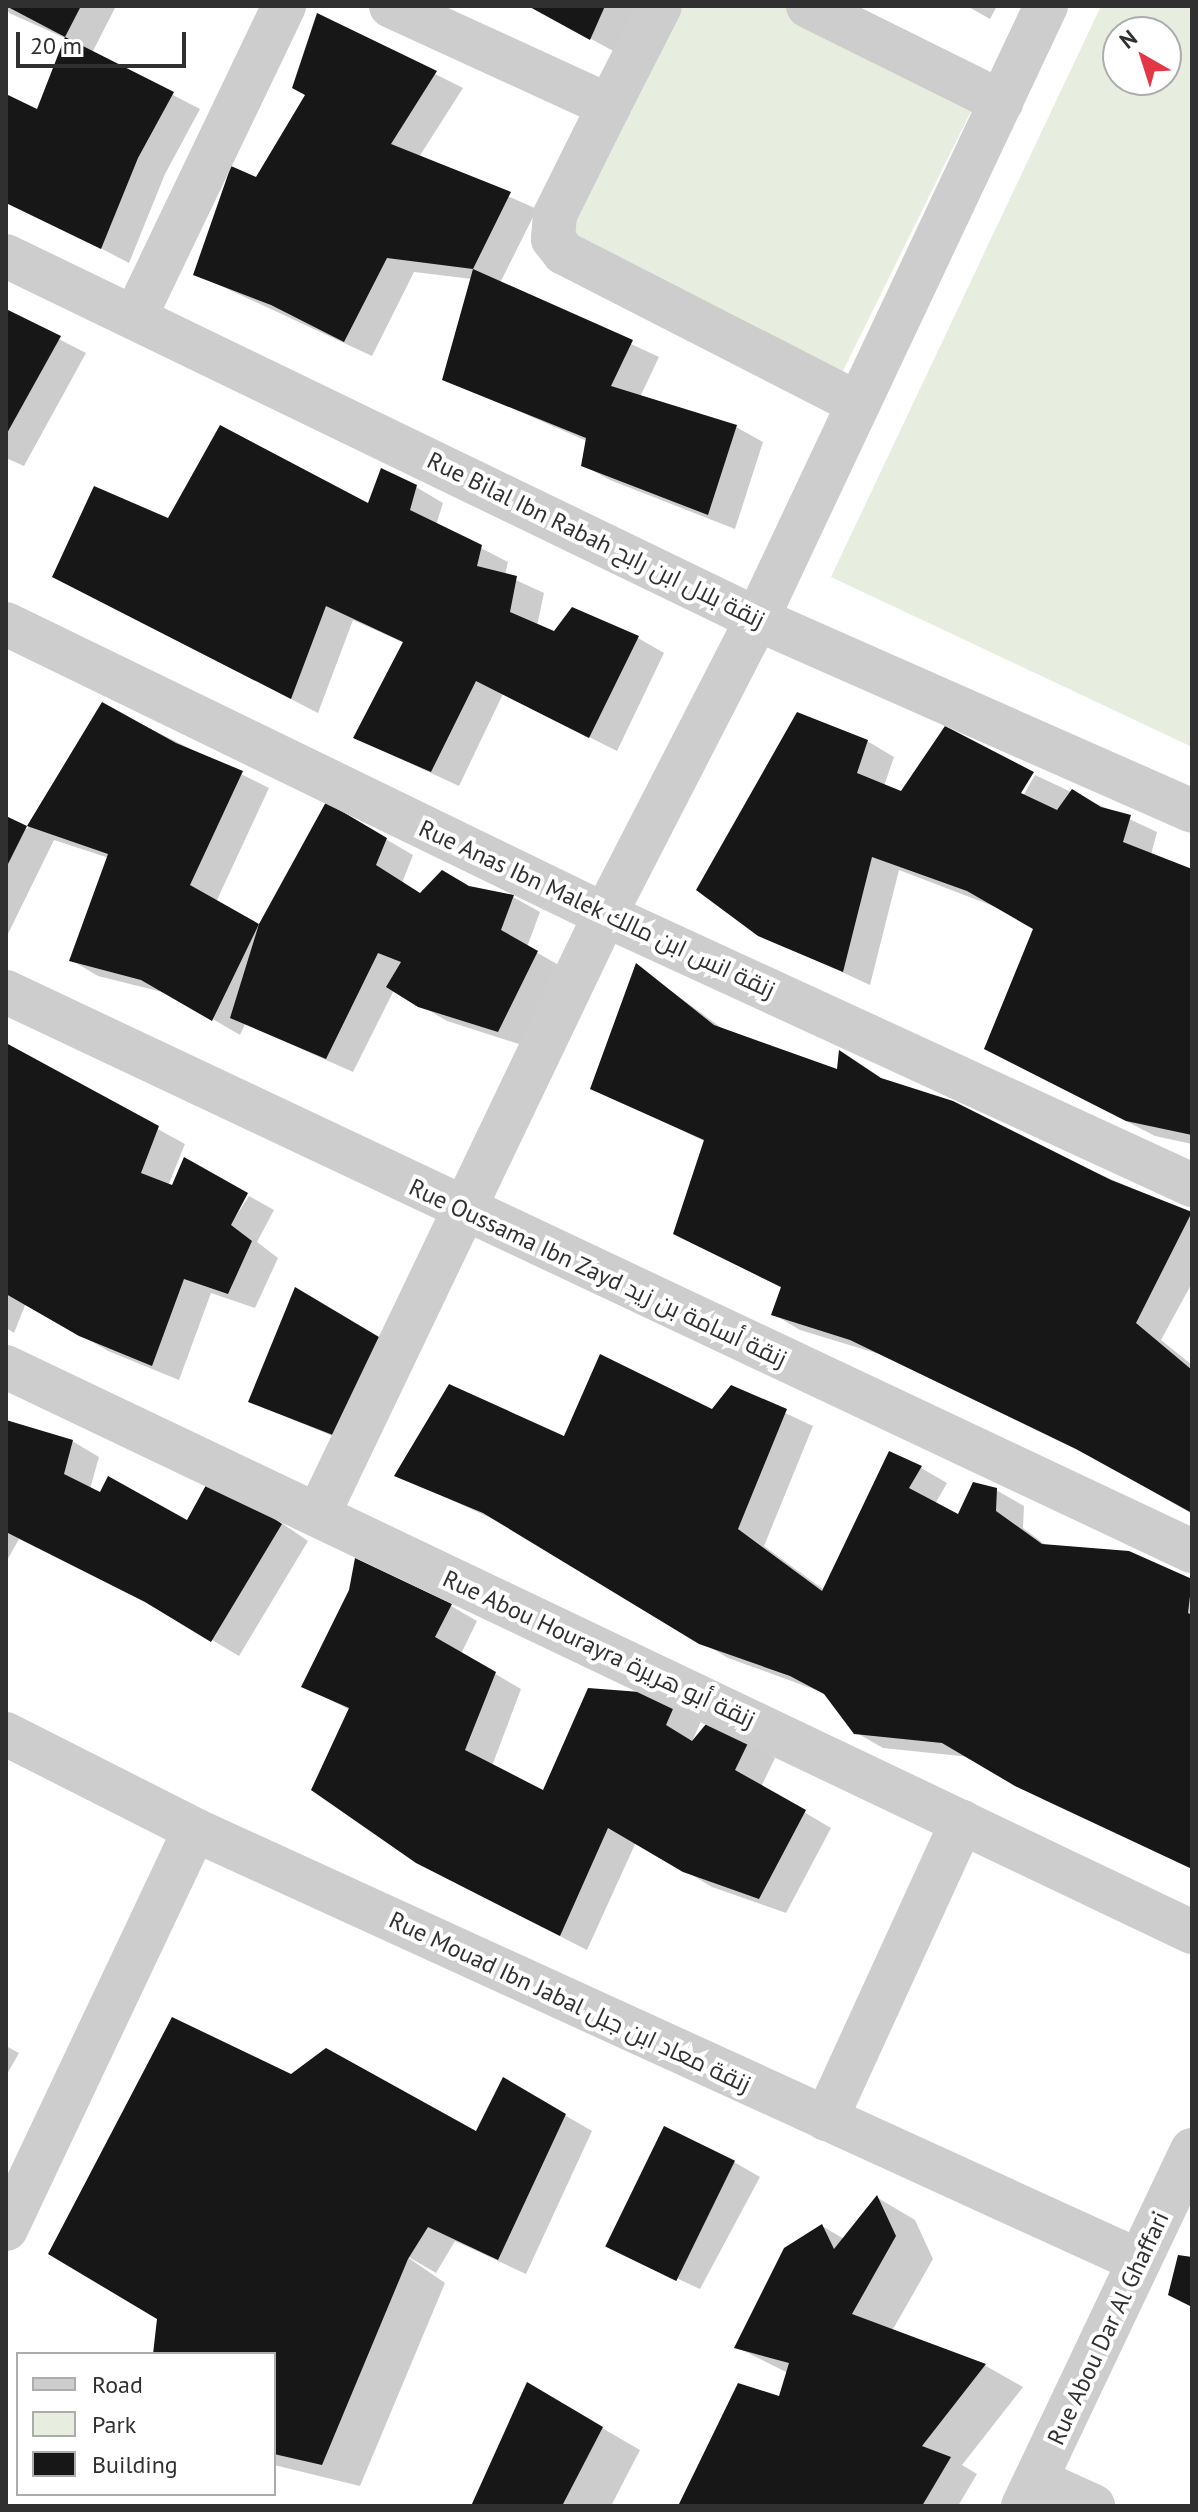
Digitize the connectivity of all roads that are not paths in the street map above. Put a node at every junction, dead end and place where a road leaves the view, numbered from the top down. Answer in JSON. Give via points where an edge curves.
{"nodes":[{"id":1,"x":284,"y":6,"type":"edge"},
{"id":2,"x":391,"y":6,"type":"edge"},
{"id":3,"x":660,"y":6,"type":"edge"},
{"id":4,"x":808,"y":6,"type":"edge"},
{"id":5,"x":1046,"y":6,"type":"edge"},
{"id":6,"x":1001,"y":102,"type":"junction"},
{"id":7,"x":609,"y":106,"type":"junction"},
{"id":8,"x":6,"y":256,"type":"edge"},
{"id":9,"x":136,"y":315,"type":"junction"},
{"id":10,"x":855,"y":402,"type":"junction"},
{"id":11,"x":757,"y":619,"type":"junction"},
{"id":12,"x":6,"y":624,"type":"edge"},
{"id":13,"x":1192,"y":811,"type":"edge"},
{"id":14,"x":605,"y":915,"type":"junction"},
{"id":15,"x":6,"y":992,"type":"edge"},
{"id":16,"x":1192,"y":1185,"type":"edge"},
{"id":17,"x":466,"y":1211,"type":"junction"},
{"id":18,"x":6,"y":1367,"type":"edge"},
{"id":19,"x":318,"y":1515,"type":"junction"},
{"id":20,"x":1192,"y":1551,"type":"edge"},
{"id":21,"x":6,"y":1734,"type":"edge"},
{"id":22,"x":962,"y":1822,"type":"junction"},
{"id":23,"x":195,"y":1830,"type":"junction"},
{"id":24,"x":1192,"y":1932,"type":"edge"},
{"id":25,"x":826,"y":2119,"type":"junction"},
{"id":26,"x":1192,"y":2150,"type":"edge"},
{"id":27,"x":6,"y":2229,"type":"edge"},
{"id":28,"x":1139,"y":2261,"type":"junction"},
{"id":29,"x":1030,"y":2493,"type":"edge"},
{"id":30,"x":1093,"y":2506,"type":"edge"}],
"edges":[{"from":1,"to":9,"type":"street"},
{"from":2,"to":7,"type":"street"},
{"from":3,"to":7,"type":"street"},
{"from":4,"to":6,"type":"street"},
{"from":5,"to":6,"type":"street"},
{"from":6,"to":10,"type":"street"},
{"from":7,"to":10,"type":"street","via":[[555,215],[557,246]]},
{"from":8,"to":9,"type":"street","name":"Rue Bilal Ibn Rabah زنقة بلال ابن رابح"},
{"from":9,"to":11,"type":"street","name":"Rue Bilal Ibn Rabah زنقة بلال ابن رابح"},
{"from":10,"to":11,"type":"street"},
{"from":11,"to":13,"type":"street","name":"Rue Bilal Ibn Rabah زنقة بلال ابن رابح"},
{"from":11,"to":14,"type":"street"},
{"from":12,"to":14,"type":"street","name":"Rue Anas Ibn Malek زنقة انس ابن مالك"},
{"from":14,"to":16,"type":"street","name":"Rue Anas Ibn Malek زنقة انس ابن مالك"},
{"from":14,"to":17,"type":"street"},
{"from":15,"to":17,"type":"street","name":"Rue Oussama Ibn Zayd زنقة أسامة بن زيد"},
{"from":17,"to":19,"type":"street"},
{"from":17,"to":20,"type":"street","name":"Rue Oussama Ibn Zayd زنقة أسامة بن زيد"},
{"from":18,"to":19,"type":"street","name":"Rue Abou Hourayra زنقة أبو هريرة"},
{"from":19,"to":22,"type":"street","name":"Rue Abou Hourayra زنقة أبو هريرة"},
{"from":21,"to":23,"type":"street","name":"Rue Mouad Ibn Jabal زنقة معاد ابن جبل"},
{"from":22,"to":24,"type":"street","name":"Rue Abou Hourayra زنقة أبو هريرة"},
{"from":22,"to":25,"type":"street"},
{"from":23,"to":25,"type":"street","name":"Rue Mouad Ibn Jabal زنقة معاد ابن جبل"},
{"from":23,"to":27,"type":"street"},
{"from":25,"to":28,"type":"street","name":"Rue Mouad Ibn Jabal زنقة معاد ابن جبل"},
{"from":26,"to":28,"type":"street","name":"Rue Abou Dar Al Ghaffari"},
{"from":28,"to":29,"type":"street","name":"Rue Abou Dar Al Ghaffari"},
{"from":29,"to":30,"type":"street"}]}
